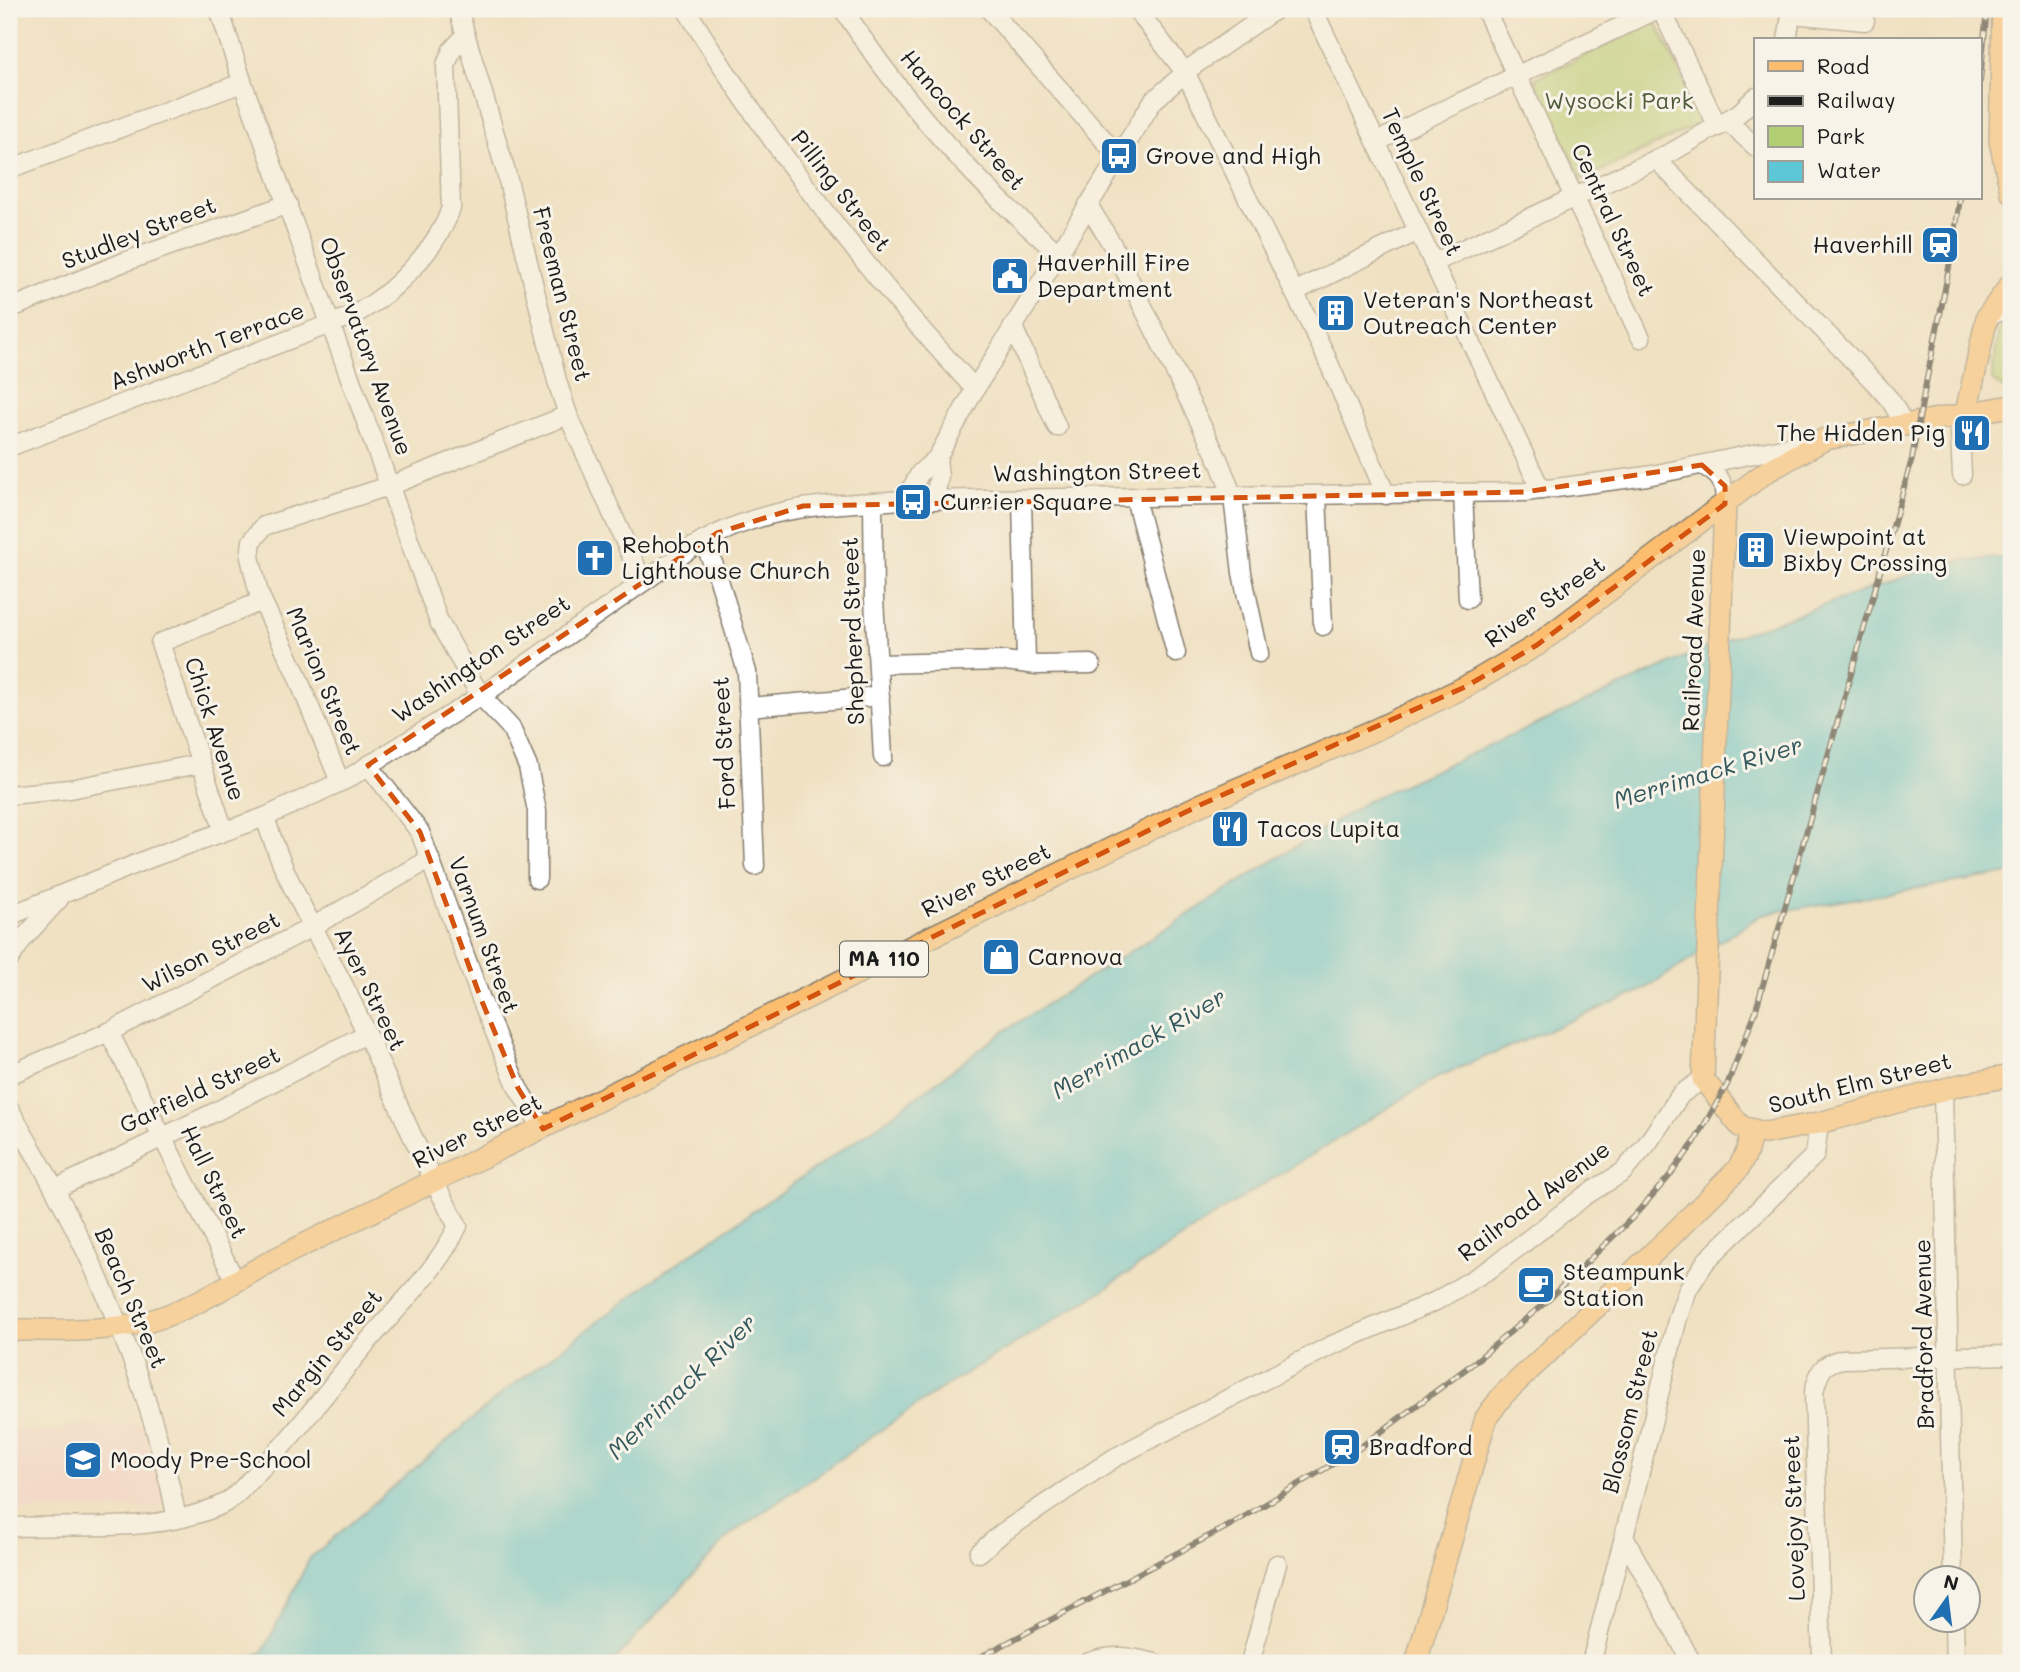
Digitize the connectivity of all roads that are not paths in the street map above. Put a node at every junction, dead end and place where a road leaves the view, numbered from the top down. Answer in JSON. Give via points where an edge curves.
{"nodes":[{"id":1,"x":219,"y":9,"type":"edge"},
{"id":2,"x":458,"y":9,"type":"edge"},
{"id":3,"x":686,"y":9,"type":"edge"},
{"id":4,"x":843,"y":9,"type":"edge"},
{"id":5,"x":989,"y":9,"type":"edge"},
{"id":6,"x":1136,"y":9,"type":"edge"},
{"id":7,"x":1313,"y":9,"type":"edge"},
{"id":8,"x":1485,"y":9,"type":"edge"},
{"id":9,"x":1659,"y":9,"type":"edge"},
{"id":10,"x":2003,"y":9,"type":"edge"},
{"id":11,"x":1269,"y":11,"type":"edge"},
{"id":12,"x":1792,"y":11,"type":"edge"},
{"id":13,"x":1865,"y":21,"type":"dead end"},
{"id":14,"x":465,"y":36,"type":"junction"},
{"id":15,"x":1787,"y":38,"type":"edge"},
{"id":16,"x":2008,"y":40,"type":"edge"},
{"id":17,"x":1185,"y":72,"type":"junction"},
{"id":18,"x":1517,"y":75,"type":"junction"},
{"id":19,"x":242,"y":83,"type":"junction"},
{"id":20,"x":1754,"y":99,"type":"edge"},
{"id":21,"x":1722,"y":124,"type":"junction"},
{"id":22,"x":1376,"y":142,"type":"junction"},
{"id":23,"x":1754,"y":146,"type":"edge"},
{"id":24,"x":1118,"y":156,"type":"junction"},
{"id":25,"x":1656,"y":159,"type":"junction"},
{"id":26,"x":9,"y":169,"type":"edge"},
{"id":27,"x":2011,"y":191,"type":"edge"},
{"id":28,"x":1576,"y":196,"type":"junction"},
{"id":29,"x":288,"y":204,"type":"junction"},
{"id":30,"x":1088,"y":205,"type":"junction"},
{"id":31,"x":1418,"y":232,"type":"junction"},
{"id":32,"x":1058,"y":253,"type":"junction"},
{"id":33,"x":1433,"y":263,"type":"junction"},
{"id":34,"x":2011,"y":284,"type":"edge"},
{"id":35,"x":1294,"y":292,"type":"junction"},
{"id":36,"x":2011,"y":307,"type":"edge"},
{"id":37,"x":9,"y":309,"type":"edge"},
{"id":38,"x":1987,"y":317,"type":"junction"},
{"id":39,"x":330,"y":324,"type":"junction"},
{"id":40,"x":1013,"y":327,"type":"junction"},
{"id":41,"x":1641,"y":338,"type":"dead end"},
{"id":42,"x":975,"y":389,"type":"junction"},
{"id":43,"x":2011,"y":406,"type":"edge"},
{"id":44,"x":1963,"y":414,"type":"junction"},
{"id":45,"x":568,"y":415,"type":"junction"},
{"id":46,"x":1905,"y":424,"type":"junction"},
{"id":47,"x":1057,"y":427,"type":"dead end"},
{"id":48,"x":1825,"y":439,"type":"junction"},
{"id":49,"x":9,"y":447,"type":"edge"},
{"id":50,"x":937,"y":458,"type":"junction"},
{"id":51,"x":1702,"y":465,"type":"junction"},
{"id":52,"x":1962,"y":475,"type":"dead end"},
{"id":53,"x":391,"y":485,"type":"junction"},
{"id":54,"x":1541,"y":490,"type":"junction"},
{"id":55,"x":1463,"y":494,"type":"junction"},
{"id":56,"x":1386,"y":495,"type":"junction"},
{"id":57,"x":1317,"y":496,"type":"junction"},
{"id":58,"x":1233,"y":497,"type":"junction"},
{"id":59,"x":1135,"y":498,"type":"junction"},
{"id":60,"x":1022,"y":499,"type":"junction"},
{"id":61,"x":905,"y":500,"type":"junction"},
{"id":62,"x":934,"y":500,"type":"junction"},
{"id":63,"x":873,"y":502,"type":"junction"},
{"id":64,"x":1725,"y":504,"type":"junction"},
{"id":65,"x":1678,"y":538,"type":"junction"},
{"id":66,"x":703,"y":541,"type":"junction"},
{"id":67,"x":1723,"y":552,"type":"junction"},
{"id":68,"x":643,"y":582,"type":"junction"},
{"id":69,"x":1468,"y":599,"type":"dead end"},
{"id":70,"x":262,"y":601,"type":"junction"},
{"id":71,"x":1322,"y":626,"type":"dead end"},
{"id":72,"x":1176,"y":653,"type":"dead end"},
{"id":73,"x":1259,"y":653,"type":"dead end"},
{"id":74,"x":1026,"y":662,"type":"junction"},
{"id":75,"x":878,"y":664,"type":"junction"},
{"id":76,"x":1091,"y":664,"type":"dead end"},
{"id":77,"x":480,"y":695,"type":"junction"},
{"id":78,"x":880,"y":696,"type":"junction"},
{"id":79,"x":748,"y":707,"type":"junction"},
{"id":80,"x":883,"y":757,"type":"dead end"},
{"id":81,"x":199,"y":764,"type":"junction"},
{"id":82,"x":368,"y":765,"type":"junction"},
{"id":83,"x":340,"y":782,"type":"junction"},
{"id":84,"x":9,"y":795,"type":"edge"},
{"id":85,"x":265,"y":817,"type":"junction"},
{"id":86,"x":224,"y":831,"type":"junction"},
{"id":87,"x":430,"y":859,"type":"junction"},
{"id":88,"x":755,"y":866,"type":"dead end"},
{"id":89,"x":537,"y":879,"type":"dead end"},
{"id":90,"x":61,"y":897,"type":"junction"},
{"id":91,"x":9,"y":916,"type":"edge"},
{"id":92,"x":312,"y":927,"type":"junction"},
{"id":93,"x":9,"y":960,"type":"edge"},
{"id":94,"x":109,"y":1032,"type":"junction"},
{"id":95,"x":364,"y":1035,"type":"junction"},
{"id":96,"x":1704,"y":1072,"type":"junction"},
{"id":97,"x":9,"y":1075,"type":"edge"},
{"id":98,"x":2011,"y":1076,"type":"edge"},
{"id":99,"x":1943,"y":1090,"type":"junction"},
{"id":100,"x":9,"y":1108,"type":"edge"},
{"id":101,"x":1819,"y":1122,"type":"junction"},
{"id":102,"x":543,"y":1129,"type":"junction"},
{"id":103,"x":1752,"y":1132,"type":"junction"},
{"id":104,"x":163,"y":1134,"type":"junction"},
{"id":105,"x":433,"y":1182,"type":"junction"},
{"id":106,"x":55,"y":1189,"type":"junction"},
{"id":107,"x":235,"y":1280,"type":"junction"},
{"id":108,"x":118,"y":1326,"type":"junction"},
{"id":109,"x":9,"y":1330,"type":"edge"},
{"id":110,"x":2011,"y":1355,"type":"edge"},
{"id":111,"x":1948,"y":1356,"type":"junction"},
{"id":112,"x":177,"y":1518,"type":"junction"},
{"id":113,"x":9,"y":1527,"type":"edge"},
{"id":114,"x":1624,"y":1536,"type":"junction"},
{"id":115,"x":979,"y":1553,"type":"dead end"},
{"id":116,"x":1277,"y":1564,"type":"dead end"},
{"id":117,"x":1953,"y":1564,"type":"edge"},
{"id":118,"x":1954,"y":1634,"type":"edge"},
{"id":119,"x":1087,"y":1663,"type":"edge"},
{"id":120,"x":1154,"y":1663,"type":"edge"},
{"id":121,"x":1250,"y":1663,"type":"edge"},
{"id":122,"x":1416,"y":1663,"type":"edge"},
{"id":123,"x":1591,"y":1663,"type":"edge"},
{"id":124,"x":1692,"y":1663,"type":"edge"},
{"id":125,"x":1822,"y":1663,"type":"edge"},
{"id":126,"x":1955,"y":1663,"type":"edge"}],
"edges":[{"from":1,"to":19,"type":"street","name":"Observatory Avenue"},
{"from":2,"to":14,"type":"street","name":"Freeman Street"},
{"from":3,"to":42,"type":"street","name":"Pilling Street","via":[[766,134],[878,278]]},
{"from":4,"to":32,"type":"street","name":"Hancock Street","via":[[924,119],[977,178]]},
{"from":5,"to":24,"type":"street"},
{"from":6,"to":17,"type":"street"},
{"from":7,"to":22,"type":"street","name":"Temple Street"},
{"from":8,"to":18,"type":"street","name":"Central Street"},
{"from":9,"to":18,"type":"street"},
{"from":9,"to":21,"type":"street"},
{"from":10,"to":16,"type":"main road"},
{"from":11,"to":17,"type":"street"},
{"from":12,"to":13,"type":"street"},
{"from":12,"to":15,"type":"street"},
{"from":14,"to":39,"type":"street","name":"Ashworth Terrace","via":[[446,65],[452,174],[451,208],[444,230],[365,309]]},
{"from":14,"to":45,"type":"street","name":"Freeman Street","via":[[510,184]]},
{"from":16,"to":27,"type":"main road","via":[[2000,141]]},
{"from":17,"to":24,"type":"street","via":[[1153,101]]},
{"from":17,"to":35,"type":"street"},
{"from":18,"to":22,"type":"street"},
{"from":18,"to":28,"type":"street","name":"Central Street"},
{"from":19,"to":26,"type":"street"},
{"from":19,"to":29,"type":"street","name":"Observatory Avenue"},
{"from":20,"to":21,"type":"street"},
{"from":21,"to":23,"type":"street"},
{"from":21,"to":25,"type":"street"},
{"from":22,"to":31,"type":"street","name":"Temple Street"},
{"from":24,"to":30,"type":"street"},
{"from":25,"to":28,"type":"street"},
{"from":25,"to":46,"type":"street","via":[[1876,384]]},
{"from":28,"to":33,"type":"street"},
{"from":28,"to":41,"type":"street","name":"Central Street"},
{"from":29,"to":37,"type":"street","name":"Studley Street"},
{"from":29,"to":39,"type":"street","name":"Observatory Avenue"},
{"from":30,"to":32,"type":"street"},
{"from":30,"to":58,"type":"street","via":[[1113,246]]},
{"from":31,"to":33,"type":"street","name":"Temple Street"},
{"from":31,"to":35,"type":"street"},
{"from":32,"to":40,"type":"street"},
{"from":33,"to":54,"type":"street","name":"Temple Street"},
{"from":34,"to":38,"type":"main road"},
{"from":35,"to":56,"type":"street","via":[[1345,396]]},
{"from":36,"to":38,"type":"street"},
{"from":38,"to":44,"type":"main road"},
{"from":39,"to":49,"type":"street","name":"Ashworth Terrace"},
{"from":39,"to":53,"type":"street","name":"Observatory Avenue"},
{"from":40,"to":42,"type":"street"},
{"from":40,"to":47,"type":"street"},
{"from":42,"to":50,"type":"street"},
{"from":43,"to":44,"type":"main road","name":"Washington Street","number":"MA 110"},
{"from":44,"to":46,"type":"main road","name":"Washington Street","number":"MA 110"},
{"from":44,"to":52,"type":"street"},
{"from":45,"to":53,"type":"street","name":"Marion Street"},
{"from":45,"to":68,"type":"street","name":"Freeman Street"},
{"from":46,"to":48,"type":"main road","name":"Washington Street","number":"MA 110"},
{"from":48,"to":51,"type":"street","name":"Washington Street"},
{"from":48,"to":64,"type":"main road","name":"Washington Street","number":"MA 110","via":[[1787,459]]},
{"from":50,"to":61,"type":"street","via":[[920,472]]},
{"from":50,"to":62,"type":"street"},
{"from":51,"to":54,"type":"street","name":"Washington Street"},
{"from":51,"to":64,"type":"street","via":[[1725,486]]},
{"from":53,"to":70,"type":"street","name":"Marion Street","via":[[264,526],[252,541],[250,558]]},
{"from":53,"to":77,"type":"street","name":"Observatory Avenue","via":[[439,622]]},
{"from":54,"to":55,"type":"street","name":"Washington Street"},
{"from":55,"to":56,"type":"street","name":"Washington Street"},
{"from":55,"to":69,"type":"street"},
{"from":56,"to":57,"type":"street","name":"Washington Street"},
{"from":57,"to":58,"type":"street","name":"Washington Street"},
{"from":57,"to":71,"type":"street"},
{"from":58,"to":59,"type":"street","name":"Washington Street"},
{"from":58,"to":73,"type":"street","via":[[1242,573]]},
{"from":59,"to":60,"type":"street","name":"Washington Street"},
{"from":59,"to":72,"type":"street"},
{"from":60,"to":62,"type":"street","name":"Washington Street"},
{"from":60,"to":74,"type":"street"},
{"from":61,"to":62,"type":"street","name":"Washington Street"},
{"from":61,"to":63,"type":"street","name":"Washington Street"},
{"from":63,"to":66,"type":"street","name":"Washington Street","via":[[785,509]]},
{"from":63,"to":75,"type":"street","name":"Shepherd Street"},
{"from":64,"to":65,"type":"main road","name":"River Street","number":"MA 110"},
{"from":64,"to":67,"type":"main road","name":"Railroad Avenue"},
{"from":65,"to":67,"type":"main road","via":[[1704,540]]},
{"from":65,"to":102,"type":"main road","name":"River Street","number":"MA 110","via":[[1537,645],[1455,692],[1200,805]]},
{"from":66,"to":68,"type":"street","name":"Washington Street"},
{"from":66,"to":79,"type":"street","name":"Ford Street","via":[[742,655]]},
{"from":67,"to":96,"type":"main road","name":"Railroad Avenue"},
{"from":68,"to":77,"type":"street","name":"Washington Street"},
{"from":70,"to":81,"type":"street","name":"Chick Avenue","via":[[160,642]]},
{"from":70,"to":83,"type":"street","name":"Marion Street"},
{"from":74,"to":75,"type":"street"},
{"from":74,"to":76,"type":"street"},
{"from":75,"to":78,"type":"street","name":"Shepherd Street"},
{"from":77,"to":82,"type":"street","name":"Washington Street"},
{"from":77,"to":89,"type":"street","name":"Observatory Avenue","via":[[511,729],[528,767],[537,811]]},
{"from":78,"to":79,"type":"street"},
{"from":78,"to":80,"type":"street","name":"Shepherd Street"},
{"from":79,"to":88,"type":"street","name":"Ford Street"},
{"from":81,"to":84,"type":"street","via":[[70,789]]},
{"from":81,"to":86,"type":"street","name":"Chick Avenue"},
{"from":82,"to":83,"type":"street","name":"Washington Street"},
{"from":82,"to":87,"type":"street","name":"Varnum Street","via":[[420,832]]},
{"from":83,"to":85,"type":"street","name":"Washington Street"},
{"from":85,"to":86,"type":"street","name":"Washington Street"},
{"from":85,"to":92,"type":"street","name":"Ayer Street"},
{"from":86,"to":90,"type":"street","name":"Washington Street"},
{"from":87,"to":92,"type":"street","name":"Wilson Street"},
{"from":87,"to":102,"type":"street","name":"Varnum Street","via":[[518,1088]]},
{"from":90,"to":91,"type":"street","name":"Washington Street"},
{"from":90,"to":93,"type":"street"},
{"from":92,"to":94,"type":"street","name":"Wilson Street"},
{"from":92,"to":95,"type":"street","name":"Ayer Street"},
{"from":94,"to":97,"type":"street","name":"Wilson Street"},
{"from":94,"to":104,"type":"street","name":"Hall Street"},
{"from":95,"to":104,"type":"street","name":"Garfield Street"},
{"from":95,"to":105,"type":"street","name":"Ayer Street"},
{"from":96,"to":103,"type":"main road","name":"South Elm Street","via":[[1741,1127]]},
{"from":96,"to":115,"type":"street","name":"Railroad Avenue","via":[[1681,1094],[1623,1172],[1490,1269],[1436,1301],[1330,1346],[1115,1458]]},
{"from":98,"to":99,"type":"main road","name":"South Elm Street"},
{"from":99,"to":101,"type":"main road","name":"South Elm Street"},
{"from":99,"to":111,"type":"street","name":"Bradford Avenue"},
{"from":100,"to":106,"type":"street","name":"Beach Street"},
{"from":101,"to":103,"type":"main road","name":"South Elm Street","via":[[1772,1133]]},
{"from":101,"to":114,"type":"street","name":"Blossom Street","via":[[1815,1155],[1706,1261],[1688,1289]]},
{"from":102,"to":105,"type":"main road","name":"River Street","number":"MA 110"},
{"from":103,"to":122,"type":"main road","via":[[1738,1169],[1503,1395],[1486,1418]]},
{"from":104,"to":106,"type":"street","name":"Garfield Street"},
{"from":104,"to":107,"type":"street","name":"Hall Street"},
{"from":105,"to":107,"type":"main road","name":"River Street","number":"MA 110"},
{"from":105,"to":112,"type":"street","name":"Margin Street","via":[[458,1226],[429,1272],[305,1421],[227,1503]]},
{"from":106,"to":108,"type":"street","name":"Beach Street"},
{"from":107,"to":108,"type":"main road","name":"River Street","number":"MA 110","via":[[139,1324]]},
{"from":108,"to":109,"type":"main road","name":"River Street","number":"MA 110"},
{"from":108,"to":112,"type":"street","name":"Beach Street","via":[[138,1374]]},
{"from":110,"to":111,"type":"street"},
{"from":111,"to":117,"type":"street","name":"Bradford Avenue"},
{"from":111,"to":125,"type":"street","name":"Lovejoy Street","via":[[1843,1359],[1828,1362],[1819,1371],[1814,1391]]},
{"from":112,"to":113,"type":"street","name":"Margin Street","via":[[131,1525]]},
{"from":114,"to":123,"type":"street","name":"Blossom Street"},
{"from":114,"to":124,"type":"street"},
{"from":116,"to":121,"type":"street"},
{"from":118,"to":126,"type":"street"},
{"from":119,"to":120,"type":"street","via":[[1120,1656]]}]}
